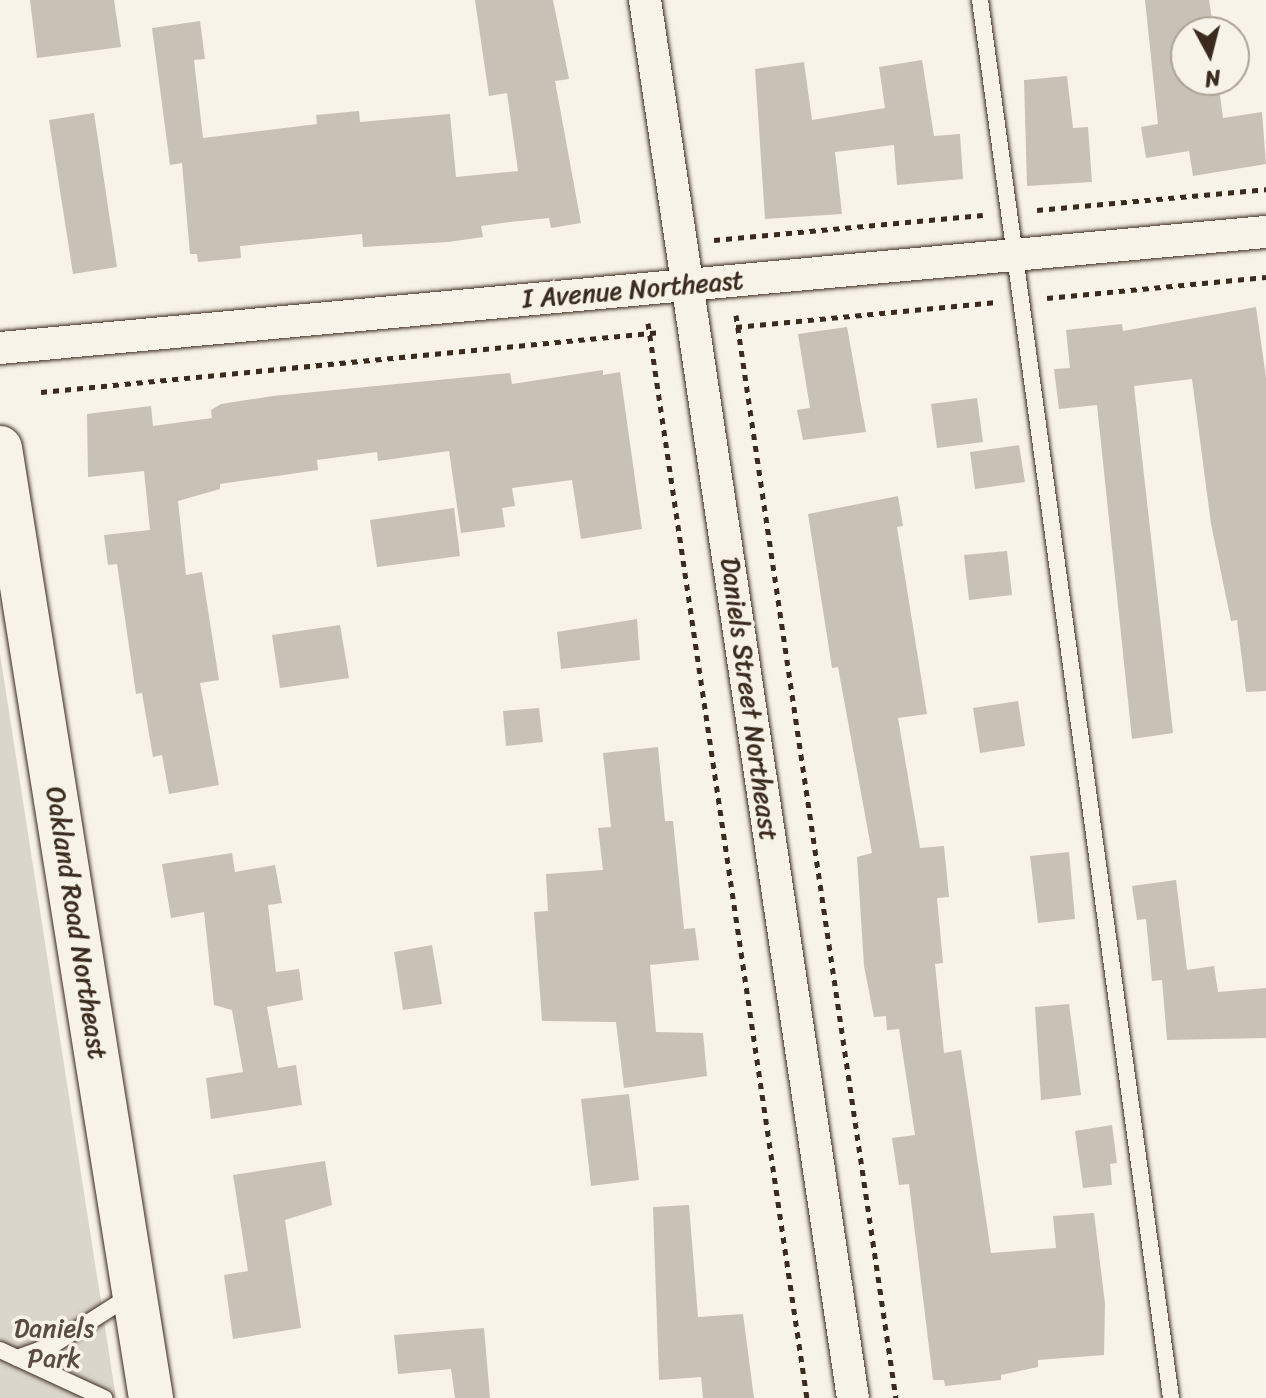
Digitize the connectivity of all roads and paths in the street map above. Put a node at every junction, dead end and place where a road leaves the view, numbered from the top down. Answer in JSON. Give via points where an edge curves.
{"nodes":[{"id":1,"x":645,"y":0,"type":"edge"},
{"id":2,"x":980,"y":0,"type":"edge"},
{"id":3,"x":1266,"y":232,"type":"edge"},
{"id":4,"x":1016,"y":255,"type":"junction"},
{"id":5,"x":687,"y":286,"type":"junction"},
{"id":6,"x":736,"y":310,"type":"dead end"},
{"id":7,"x":666,"y":332,"type":"dead end"},
{"id":8,"x":649,"y":333,"type":"junction"},
{"id":9,"x":0,"y":348,"type":"edge"},
{"id":10,"x":41,"y":392,"type":"dead end"},
{"id":11,"x":0,"y":448,"type":"edge"},
{"id":12,"x":135,"y":1293,"type":"junction"},
{"id":13,"x":0,"y":1350,"type":"edge"},
{"id":14,"x":17,"y":1358,"type":"junction"},
{"id":15,"x":104,"y":1398,"type":"edge"},
{"id":16,"x":151,"y":1398,"type":"edge"},
{"id":17,"x":807,"y":1398,"type":"edge"},
{"id":18,"x":853,"y":1398,"type":"edge"},
{"id":19,"x":896,"y":1398,"type":"edge"},
{"id":20,"x":1171,"y":1398,"type":"edge"}],
"edges":[{"from":1,"to":5,"type":"street","name":"Daniels Street Northeast"},
{"from":2,"to":4,"type":"lane"},
{"from":3,"to":4,"type":"street","name":"I Avenue Northeast"},
{"from":4,"to":5,"type":"street","name":"I Avenue Northeast"},
{"from":4,"to":20,"type":"lane"},
{"from":5,"to":9,"type":"street","name":"I Avenue Northeast"},
{"from":5,"to":18,"type":"street","name":"Daniels Street Northeast"},
{"from":6,"to":19,"type":"path"},
{"from":7,"to":8,"type":"path"},
{"from":8,"to":10,"type":"path"},
{"from":8,"to":17,"type":"path"},
{"from":11,"to":12,"type":"main road","name":"Oakland Road Northeast"},
{"from":12,"to":14,"type":"lane","via":[[53,1345]]},
{"from":12,"to":16,"type":"main road","name":"Oakland Road Northeast"},
{"from":13,"to":14,"type":"lane"},
{"from":14,"to":15,"type":"lane"}]}
